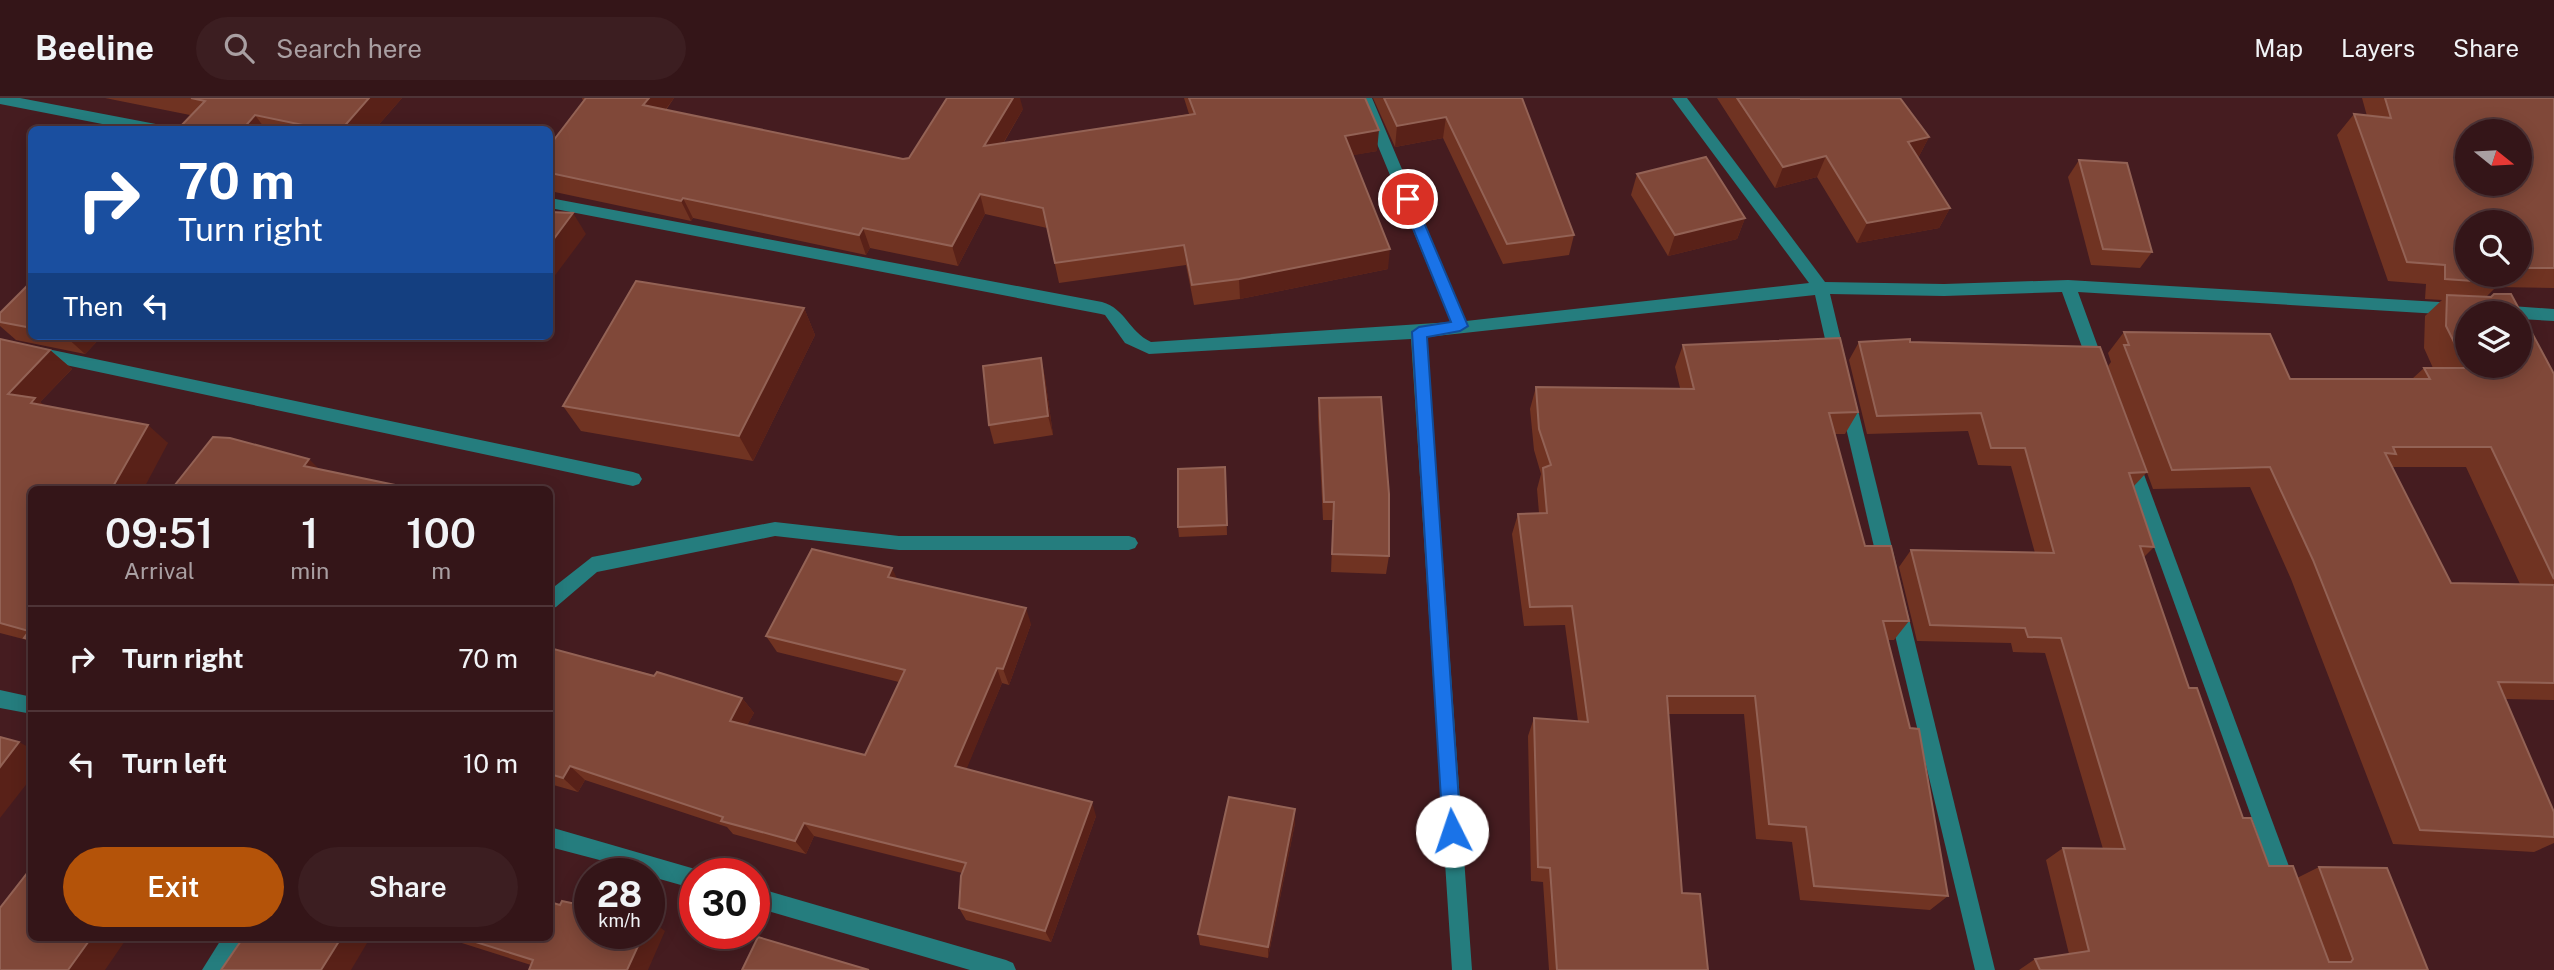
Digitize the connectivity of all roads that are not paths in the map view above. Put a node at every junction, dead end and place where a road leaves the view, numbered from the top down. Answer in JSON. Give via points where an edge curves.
{"nodes":[{"id":1,"x":1365,"y":98,"type":"edge"},
{"id":2,"x":1678,"y":98,"type":"edge"},
{"id":3,"x":0,"y":99,"type":"edge"},
{"id":4,"x":141,"y":126,"type":"edge"},
{"id":5,"x":553,"y":204,"type":"edge"},
{"id":6,"x":2068,"y":286,"type":"junction"},
{"id":7,"x":1821,"y":288,"type":"junction"},
{"id":8,"x":2455,"y":314,"type":"edge"},
{"id":9,"x":2554,"y":314,"type":"edge"},
{"id":10,"x":2532,"y":318,"type":"edge"},
{"id":11,"x":1460,"y":326,"type":"junction"},
{"id":12,"x":1419,"y":332,"type":"junction"},
{"id":13,"x":0,"y":345,"type":"edge"},
{"id":14,"x":2106,"y":392,"type":"edge"},
{"id":15,"x":2125,"y":444,"type":"edge"},
{"id":16,"x":633,"y":479,"type":"dead end"},
{"id":17,"x":1129,"y":543,"type":"dead end"},
{"id":18,"x":553,"y":598,"type":"edge"},
{"id":19,"x":0,"y":699,"type":"edge"},
{"id":20,"x":28,"y":705,"type":"edge"},
{"id":21,"x":553,"y":838,"type":"edge"},
{"id":22,"x":679,"y":875,"type":"edge"},
{"id":23,"x":770,"y":902,"type":"edge"},
{"id":24,"x":2293,"y":904,"type":"edge"},
{"id":25,"x":232,"y":941,"type":"edge"},
{"id":26,"x":212,"y":970,"type":"edge"},
{"id":27,"x":1006,"y":970,"type":"edge"},
{"id":28,"x":1462,"y":970,"type":"edge"},
{"id":29,"x":1985,"y":970,"type":"edge"}],
"edges":[{"from":1,"to":11,"type":"street"},
{"from":2,"to":7,"type":"street"},
{"from":3,"to":4,"type":"street"},
{"from":5,"to":12,"type":"street","via":[[1102,308],[1111,311],[1131,339],[1149,348]]},
{"from":6,"to":7,"type":"street"},
{"from":6,"to":8,"type":"street"},
{"from":6,"to":14,"type":"street"},
{"from":7,"to":11,"type":"street"},
{"from":7,"to":29,"type":"street"},
{"from":9,"to":10,"type":"street"},
{"from":11,"to":12,"type":"street"},
{"from":12,"to":28,"type":"street"},
{"from":13,"to":16,"type":"street"},
{"from":15,"to":24,"type":"street"},
{"from":17,"to":18,"type":"street","via":[[899,543],[775,529],[592,565]]},
{"from":19,"to":20,"type":"street"},
{"from":21,"to":22,"type":"street"},
{"from":23,"to":27,"type":"street"},
{"from":25,"to":26,"type":"street"}]}
